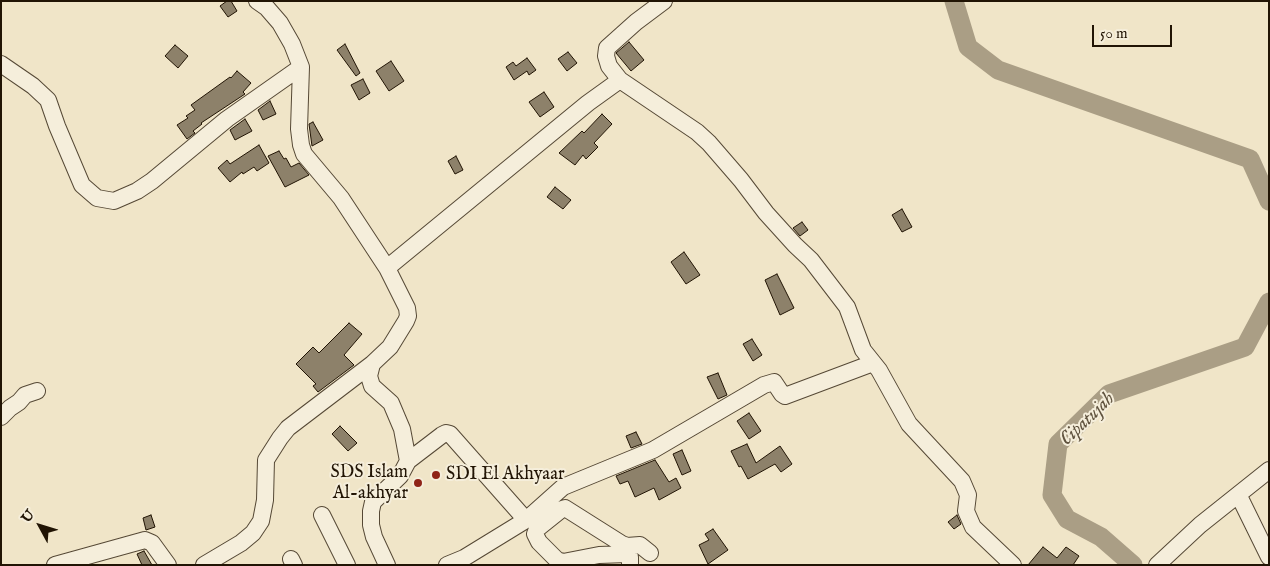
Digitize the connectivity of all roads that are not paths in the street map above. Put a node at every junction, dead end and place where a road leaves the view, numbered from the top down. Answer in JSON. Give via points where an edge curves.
{"nodes":[{"id":1,"x":257,"y":1,"type":"edge"},
{"id":2,"x":664,"y":1,"type":"edge"},
{"id":3,"x":1,"y":64,"type":"edge"},
{"id":4,"x":301,"y":67,"type":"junction"},
{"id":5,"x":620,"y":80,"type":"junction"},
{"id":6,"x":387,"y":268,"type":"junction"},
{"id":7,"x":873,"y":363,"type":"junction"},
{"id":8,"x":372,"y":364,"type":"junction"},
{"id":9,"x":37,"y":390,"type":"dead end"},
{"id":10,"x":1,"y":417,"type":"edge"},
{"id":11,"x":408,"y":461,"type":"junction"},
{"id":12,"x":1269,"y":470,"type":"edge"},
{"id":13,"x":1243,"y":492,"type":"junction"},
{"id":14,"x":322,"y":515,"type":"dead end"},
{"id":15,"x":526,"y":520,"type":"junction"},
{"id":16,"x":1269,"y":534,"type":"edge"},
{"id":17,"x":650,"y":553,"type":"dead end"},
{"id":18,"x":1269,"y":557,"type":"edge"},
{"id":19,"x":55,"y":565,"type":"edge"},
{"id":20,"x":168,"y":565,"type":"edge"},
{"id":21,"x":204,"y":565,"type":"edge"},
{"id":22,"x":346,"y":565,"type":"edge"},
{"id":23,"x":387,"y":565,"type":"edge"},
{"id":24,"x":447,"y":565,"type":"edge"},
{"id":25,"x":630,"y":565,"type":"edge"},
{"id":26,"x":1013,"y":565,"type":"edge"},
{"id":27,"x":1157,"y":565,"type":"edge"}],
"edges":[{"from":1,"to":4,"type":"street","via":[[280,23]]},
{"from":2,"to":5,"type":"street","via":[[606,48],[609,66]]},
{"from":3,"to":4,"type":"street","via":[[48,100],[82,185],[97,198],[114,201],[152,181],[227,119]]},
{"from":4,"to":6,"type":"street","via":[[299,129],[302,150],[341,198]]},
{"from":5,"to":6,"type":"street"},
{"from":5,"to":7,"type":"street","via":[[697,132],[723,158],[766,213],[812,260],[847,307],[863,350]]},
{"from":6,"to":8,"type":"street","via":[[408,316],[390,347]]},
{"from":7,"to":15,"type":"street","via":[[785,396],[774,382],[764,384],[653,450],[562,487]]},
{"from":7,"to":26,"type":"street","via":[[909,424],[962,481],[968,495],[966,511],[973,527]]},
{"from":8,"to":11,"type":"street","via":[[369,376],[372,386],[391,403],[402,429]]},
{"from":8,"to":21,"type":"street","via":[[288,428],[266,460],[261,521],[241,544]]},
{"from":9,"to":10,"type":"street","via":[[26,394]]},
{"from":11,"to":15,"type":"street","via":[[442,435],[450,434]]},
{"from":11,"to":23,"type":"street","via":[[400,476],[373,502],[371,511],[374,536]]},
{"from":12,"to":13,"type":"street"},
{"from":13,"to":16,"type":"street"},
{"from":13,"to":18,"type":"street"},
{"from":13,"to":27,"type":"street","via":[[1200,525]]},
{"from":14,"to":22,"type":"street"},
{"from":15,"to":24,"type":"street"},
{"from":17,"to":25,"type":"street","via":[[640,545],[622,544],[565,508],[535,534],[557,560],[563,562],[626,554],[630,557]]},
{"from":19,"to":20,"type":"street","via":[[145,540]]}]}
